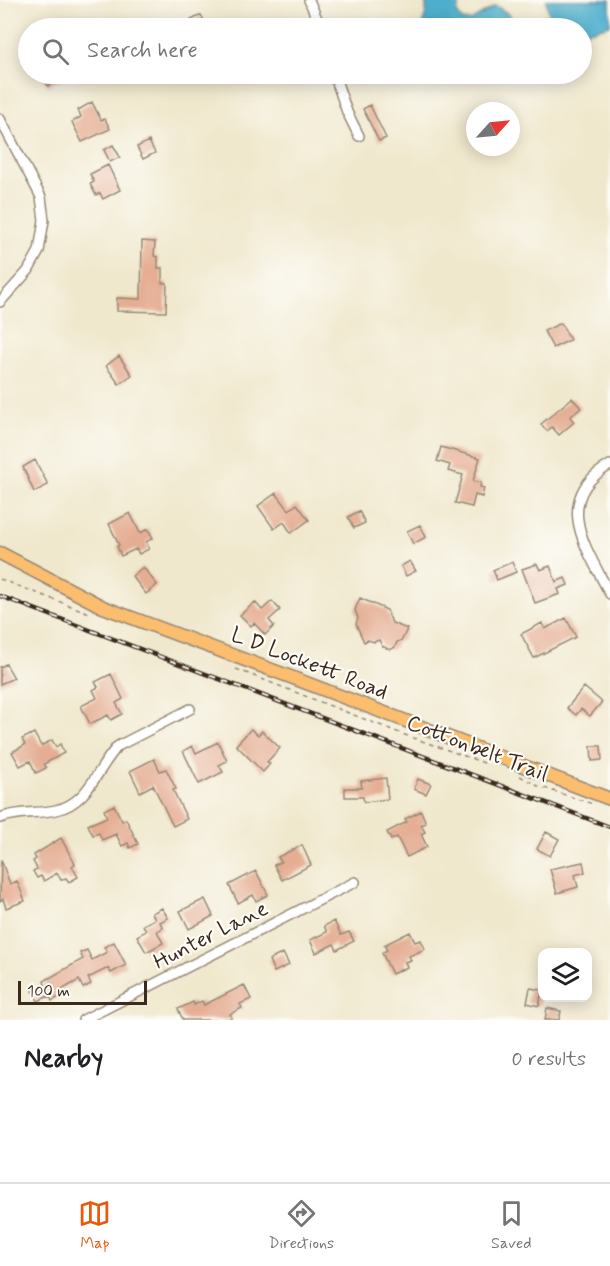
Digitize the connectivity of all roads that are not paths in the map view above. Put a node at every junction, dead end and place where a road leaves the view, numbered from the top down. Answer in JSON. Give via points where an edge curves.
{"nodes":[{"id":1,"x":309,"y":0,"type":"edge"},
{"id":2,"x":317,"y":18,"type":"edge"},
{"id":3,"x":337,"y":84,"type":"edge"},
{"id":4,"x":0,"y":119,"type":"edge"},
{"id":5,"x":359,"y":136,"type":"dead end"},
{"id":6,"x":0,"y":302,"type":"edge"},
{"id":7,"x":610,"y":465,"type":"edge"},
{"id":8,"x":0,"y":553,"type":"edge"},
{"id":9,"x":610,"y":594,"type":"edge"},
{"id":10,"x":190,"y":709,"type":"dead end"},
{"id":11,"x":610,"y":799,"type":"edge"},
{"id":12,"x":0,"y":818,"type":"edge"},
{"id":13,"x":355,"y":882,"type":"dead end"},
{"id":14,"x":83,"y":1020,"type":"edge"}],
"edges":[{"from":1,"to":2,"type":"street"},
{"from":3,"to":5,"type":"street"},
{"from":4,"to":6,"type":"street","via":[[44,207],[39,251],[28,271]]},
{"from":7,"to":9,"type":"street","via":[[587,483],[577,511],[580,534]]},
{"from":8,"to":11,"type":"main road","name":"L D Lockett Road","via":[[103,607]]},
{"from":10,"to":12,"type":"street","via":[[118,746],[73,803],[56,810],[17,812]]},
{"from":13,"to":14,"type":"street","name":"Hunter Lane"}]}
